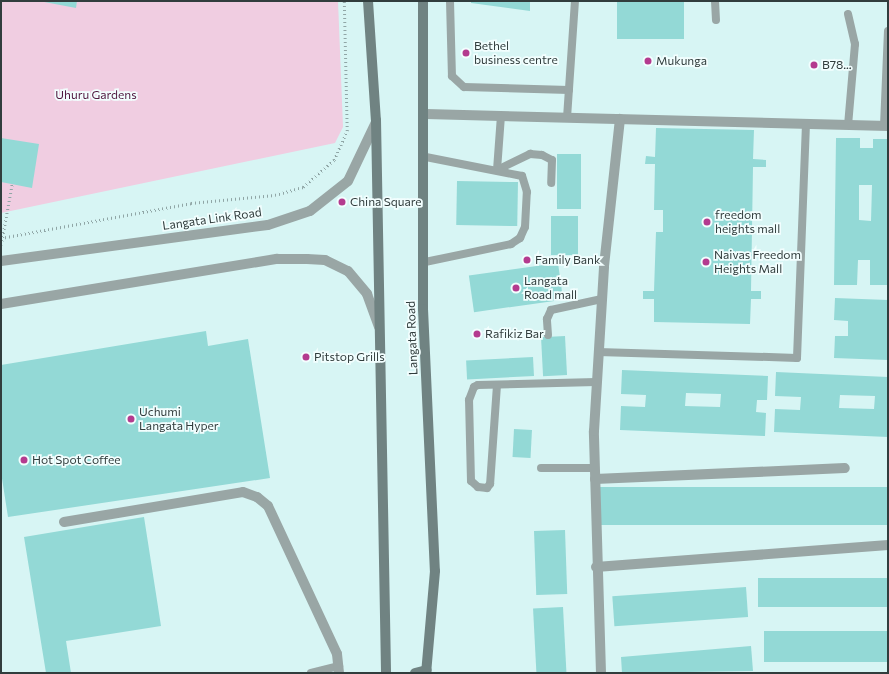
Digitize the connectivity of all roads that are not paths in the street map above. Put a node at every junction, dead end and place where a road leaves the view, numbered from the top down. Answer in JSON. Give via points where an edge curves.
{"nodes":[{"id":1,"x":368,"y":1,"type":"edge"},
{"id":2,"x":423,"y":1,"type":"edge"},
{"id":3,"x":450,"y":1,"type":"edge"},
{"id":4,"x":575,"y":1,"type":"edge"},
{"id":5,"x":715,"y":1,"type":"edge"},
{"id":6,"x":848,"y":14,"type":"dead end"},
{"id":7,"x":716,"y":20,"type":"dead end"},
{"id":8,"x":888,"y":31,"type":"edge"},
{"id":9,"x":569,"y":90,"type":"junction"},
{"id":10,"x":426,"y":114,"type":"junction"},
{"id":11,"x":501,"y":116,"type":"junction"},
{"id":12,"x":567,"y":118,"type":"junction"},
{"id":13,"x":620,"y":119,"type":"junction"},
{"id":14,"x":376,"y":120,"type":"junction"},
{"id":15,"x":806,"y":124,"type":"junction"},
{"id":16,"x":848,"y":125,"type":"junction"},
{"id":17,"x":886,"y":126,"type":"edge"},
{"id":18,"x":426,"y":157,"type":"junction"},
{"id":19,"x":497,"y":170,"type":"junction"},
{"id":20,"x":552,"y":183,"type":"dead end"},
{"id":21,"x":1,"y":261,"type":"edge"},
{"id":22,"x":425,"y":262,"type":"junction"},
{"id":23,"x":602,"y":299,"type":"junction"},
{"id":24,"x":1,"y":304,"type":"edge"},
{"id":25,"x":379,"y":327,"type":"junction"},
{"id":26,"x":548,"y":334,"type":"dead end"},
{"id":27,"x":598,"y":352,"type":"junction"},
{"id":28,"x":596,"y":382,"type":"junction"},
{"id":29,"x":497,"y":385,"type":"junction"},
{"id":30,"x":541,"y":468,"type":"dead end"},
{"id":31,"x":594,"y":468,"type":"junction"},
{"id":32,"x":845,"y":468,"type":"dead end"},
{"id":33,"x":595,"y":479,"type":"junction"},
{"id":34,"x":64,"y":522,"type":"dead end"},
{"id":35,"x":888,"y":545,"type":"edge"},
{"id":36,"x":596,"y":567,"type":"junction"},
{"id":37,"x":339,"y":670,"type":"edge"},
{"id":38,"x":426,"y":671,"type":"edge"},
{"id":39,"x":311,"y":673,"type":"edge"},
{"id":40,"x":386,"y":673,"type":"edge"},
{"id":41,"x":415,"y":673,"type":"edge"},
{"id":42,"x":601,"y":673,"type":"edge"}],
"edges":[{"from":1,"to":14,"type":"main road"},
{"from":2,"to":10,"type":"main road","name":"Langata Road"},
{"from":3,"to":9,"type":"lane","via":[[452,76],[464,87]]},
{"from":4,"to":9,"type":"lane"},
{"from":5,"to":7,"type":"lane"},
{"from":6,"to":16,"type":"lane","via":[[855,44]]},
{"from":8,"to":17,"type":"lane"},
{"from":9,"to":12,"type":"lane"},
{"from":10,"to":11,"type":"street"},
{"from":10,"to":18,"type":"main road","name":"Langata Road"},
{"from":11,"to":12,"type":"street"},
{"from":11,"to":19,"type":"lane"},
{"from":12,"to":13,"type":"street"},
{"from":13,"to":15,"type":"street"},
{"from":13,"to":23,"type":"street"},
{"from":14,"to":21,"type":"street","name":"Langata Link Road","via":[[348,181],[310,211],[268,225]]},
{"from":14,"to":25,"type":"main road"},
{"from":15,"to":16,"type":"street"},
{"from":15,"to":27,"type":"lane","via":[[797,358]]},
{"from":16,"to":17,"type":"street"},
{"from":18,"to":19,"type":"lane","via":[[469,168]]},
{"from":18,"to":22,"type":"main road","name":"Langata Road"},
{"from":19,"to":20,"type":"lane","via":[[530,154],[542,155],[552,160]]},
{"from":19,"to":22,"type":"lane","via":[[522,176],[527,192],[525,227],[520,238],[511,244]]},
{"from":22,"to":38,"type":"main road","name":"Langata Road","via":[[423,309],[435,571]]},
{"from":23,"to":26,"type":"lane","via":[[551,310],[547,319]]},
{"from":23,"to":27,"type":"street"},
{"from":24,"to":25,"type":"street","via":[[277,259],[324,260],[348,271],[367,294]]},
{"from":25,"to":40,"type":"main road"},
{"from":27,"to":28,"type":"street"},
{"from":28,"to":29,"type":"lane"},
{"from":28,"to":31,"type":"street"},
{"from":29,"to":29,"type":"lane","via":[[478,385],[469,400],[471,481],[478,487],[487,488],[490,484]]},
{"from":30,"to":31,"type":"lane"},
{"from":31,"to":33,"type":"street"},
{"from":32,"to":33,"type":"street"},
{"from":33,"to":36,"type":"street"},
{"from":34,"to":37,"type":"street","via":[[243,492],[257,497],[268,506],[337,654]]},
{"from":35,"to":36,"type":"street"},
{"from":36,"to":42,"type":"street"},
{"from":37,"to":39,"type":"lane"},
{"from":38,"to":41,"type":"main road"}]}
